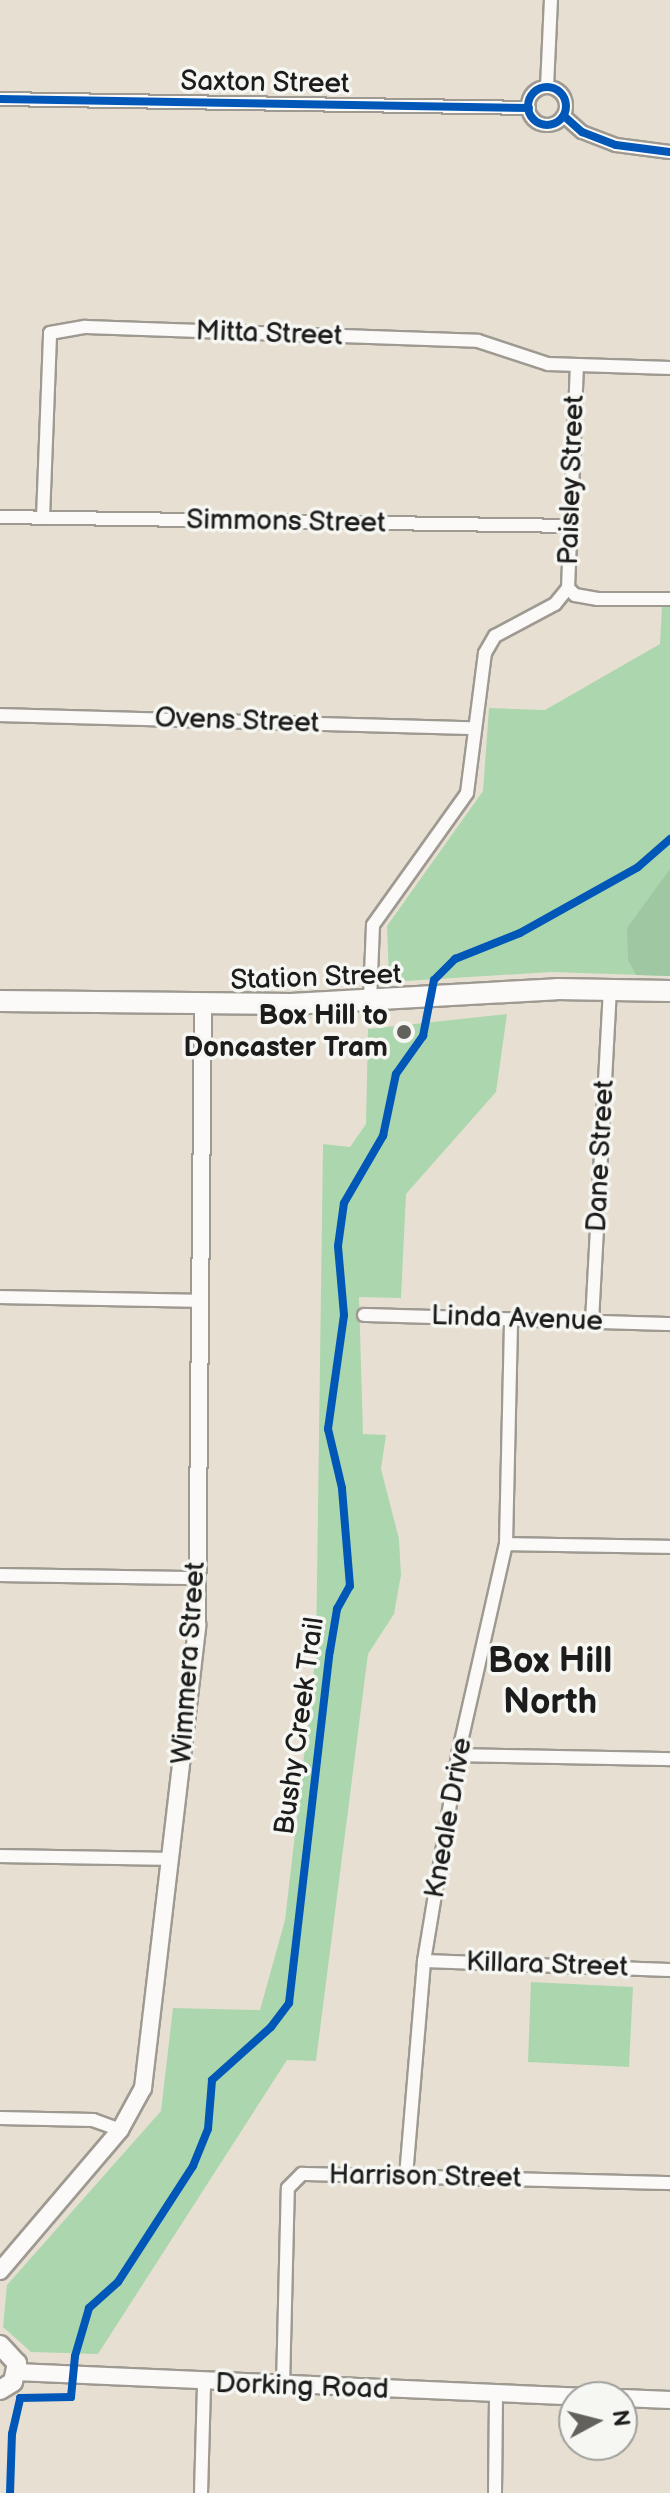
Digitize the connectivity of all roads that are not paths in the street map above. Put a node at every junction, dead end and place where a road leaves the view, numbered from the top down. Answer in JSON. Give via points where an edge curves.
{"nodes":[{"id":1,"x":551,"y":0,"type":"edge"},
{"id":2,"x":547,"y":87,"type":"junction"},
{"id":3,"x":0,"y":99,"type":"edge"},
{"id":4,"x":529,"y":108,"type":"junction"},
{"id":5,"x":564,"y":116,"type":"junction"},
{"id":6,"x":670,"y":152,"type":"edge"},
{"id":7,"x":577,"y":366,"type":"junction"},
{"id":8,"x":670,"y":368,"type":"edge"},
{"id":9,"x":0,"y":517,"type":"edge"},
{"id":10,"x":43,"y":518,"type":"junction"},
{"id":11,"x":571,"y":526,"type":"junction"},
{"id":12,"x":568,"y":588,"type":"junction"},
{"id":13,"x":670,"y":599,"type":"edge"},
{"id":14,"x":0,"y":715,"type":"edge"},
{"id":15,"x":473,"y":728,"type":"junction"},
{"id":16,"x":610,"y":990,"type":"junction"},
{"id":17,"x":670,"y":991,"type":"edge"},
{"id":18,"x":370,"y":1000,"type":"junction"},
{"id":19,"x":0,"y":1001,"type":"edge"},
{"id":20,"x":203,"y":1002,"type":"junction"},
{"id":21,"x":0,"y":1297,"type":"edge"},
{"id":22,"x":201,"y":1301,"type":"junction"},
{"id":23,"x":364,"y":1315,"type":"dead end"},
{"id":24,"x":511,"y":1319,"type":"junction"},
{"id":25,"x":592,"y":1321,"type":"junction"},
{"id":26,"x":670,"y":1324,"type":"edge"},
{"id":27,"x":506,"y":1544,"type":"junction"},
{"id":28,"x":670,"y":1547,"type":"edge"},
{"id":29,"x":0,"y":1575,"type":"edge"},
{"id":30,"x":196,"y":1578,"type":"junction"},
{"id":31,"x":458,"y":1755,"type":"junction"},
{"id":32,"x":670,"y":1759,"type":"edge"},
{"id":33,"x":0,"y":1856,"type":"edge"},
{"id":34,"x":170,"y":1859,"type":"junction"},
{"id":35,"x":424,"y":1961,"type":"junction"},
{"id":36,"x":670,"y":1970,"type":"edge"},
{"id":37,"x":0,"y":2118,"type":"edge"},
{"id":38,"x":120,"y":2130,"type":"junction"},
{"id":39,"x":406,"y":2176,"type":"junction"},
{"id":40,"x":670,"y":2183,"type":"edge"},
{"id":41,"x":0,"y":2271,"type":"edge"},
{"id":42,"x":0,"y":2345,"type":"edge"},
{"id":43,"x":16,"y":2372,"type":"junction"},
{"id":44,"x":204,"y":2383,"type":"junction"},
{"id":45,"x":283,"y":2386,"type":"junction"},
{"id":46,"x":0,"y":2390,"type":"edge"},
{"id":47,"x":496,"y":2393,"type":"junction"},
{"id":48,"x":558,"y":2396,"type":"edge"},
{"id":49,"x":638,"y":2399,"type":"edge"},
{"id":50,"x":670,"y":2400,"type":"edge"},
{"id":51,"x":201,"y":2493,"type":"edge"},
{"id":52,"x":495,"y":2493,"type":"edge"}],
"edges":[{"from":1,"to":2,"type":"street"},
{"from":2,"to":4,"type":"street","via":[[534,93]]},
{"from":2,"to":5,"type":"street","via":[[565,99]]},
{"from":3,"to":4,"type":"street","name":"Saxton Street"},
{"from":4,"to":5,"type":"street","via":[[547,125]]},
{"from":5,"to":6,"type":"street","via":[[582,132],[616,145]]},
{"from":7,"to":8,"type":"street","name":"Mitta Street"},
{"from":7,"to":10,"type":"street","name":"Mitta Street","via":[[548,364],[478,341],[85,327],[50,333]]},
{"from":7,"to":11,"type":"street","name":"Paisley Street"},
{"from":9,"to":10,"type":"street","name":"Simmons Street"},
{"from":10,"to":11,"type":"street","name":"Simmons Street"},
{"from":11,"to":12,"type":"street","name":"Paisley Street"},
{"from":12,"to":13,"type":"street","via":[[575,595],[598,599]]},
{"from":12,"to":15,"type":"street","name":"Paisley Street","via":[[555,604],[495,636],[485,653]]},
{"from":14,"to":15,"type":"street","name":"Ovens Street"},
{"from":15,"to":18,"type":"street","name":"Paisley Street","via":[[467,793],[373,925]]},
{"from":16,"to":17,"type":"main road","name":"Station Street"},
{"from":16,"to":18,"type":"main road","name":"Station Street"},
{"from":16,"to":25,"type":"street","name":"Dane Street"},
{"from":18,"to":20,"type":"main road","name":"Station Street"},
{"from":19,"to":20,"type":"main road","name":"Station Street"},
{"from":20,"to":22,"type":"street","name":"Wimmera Street"},
{"from":21,"to":22,"type":"street"},
{"from":22,"to":30,"type":"street","name":"Wimmera Street"},
{"from":23,"to":24,"type":"street","name":"Linda Avenue"},
{"from":24,"to":25,"type":"street","name":"Linda Avenue"},
{"from":24,"to":27,"type":"street","name":"Kneale Drive"},
{"from":25,"to":26,"type":"street","name":"Linda Avenue"},
{"from":27,"to":28,"type":"street"},
{"from":27,"to":31,"type":"street","name":"Kneale Drive"},
{"from":29,"to":30,"type":"street"},
{"from":30,"to":34,"type":"street","name":"Wimmera Street","via":[[197,1625]]},
{"from":31,"to":32,"type":"street"},
{"from":31,"to":35,"type":"street","name":"Kneale Drive"},
{"from":33,"to":34,"type":"street"},
{"from":34,"to":38,"type":"street","name":"Wimmera Street","via":[[143,2088]]},
{"from":35,"to":36,"type":"street","name":"Killara Street"},
{"from":35,"to":39,"type":"street","name":"Kneale Drive"},
{"from":37,"to":38,"type":"street","via":[[93,2120]]},
{"from":38,"to":41,"type":"street","name":"Wimmera Street"},
{"from":39,"to":40,"type":"street","name":"Harrison Street"},
{"from":39,"to":45,"type":"street","name":"Harrison Street","via":[[302,2174],[288,2188]]},
{"from":42,"to":43,"type":"main road","via":[[14,2356]]},
{"from":43,"to":44,"type":"street","name":"Dorking Road"},
{"from":43,"to":46,"type":"main road"},
{"from":44,"to":45,"type":"street","name":"Dorking Road"},
{"from":44,"to":51,"type":"street"},
{"from":45,"to":47,"type":"street","name":"Dorking Road"},
{"from":47,"to":48,"type":"street","name":"Dorking Road"},
{"from":47,"to":52,"type":"street"},
{"from":49,"to":50,"type":"street"}]}
